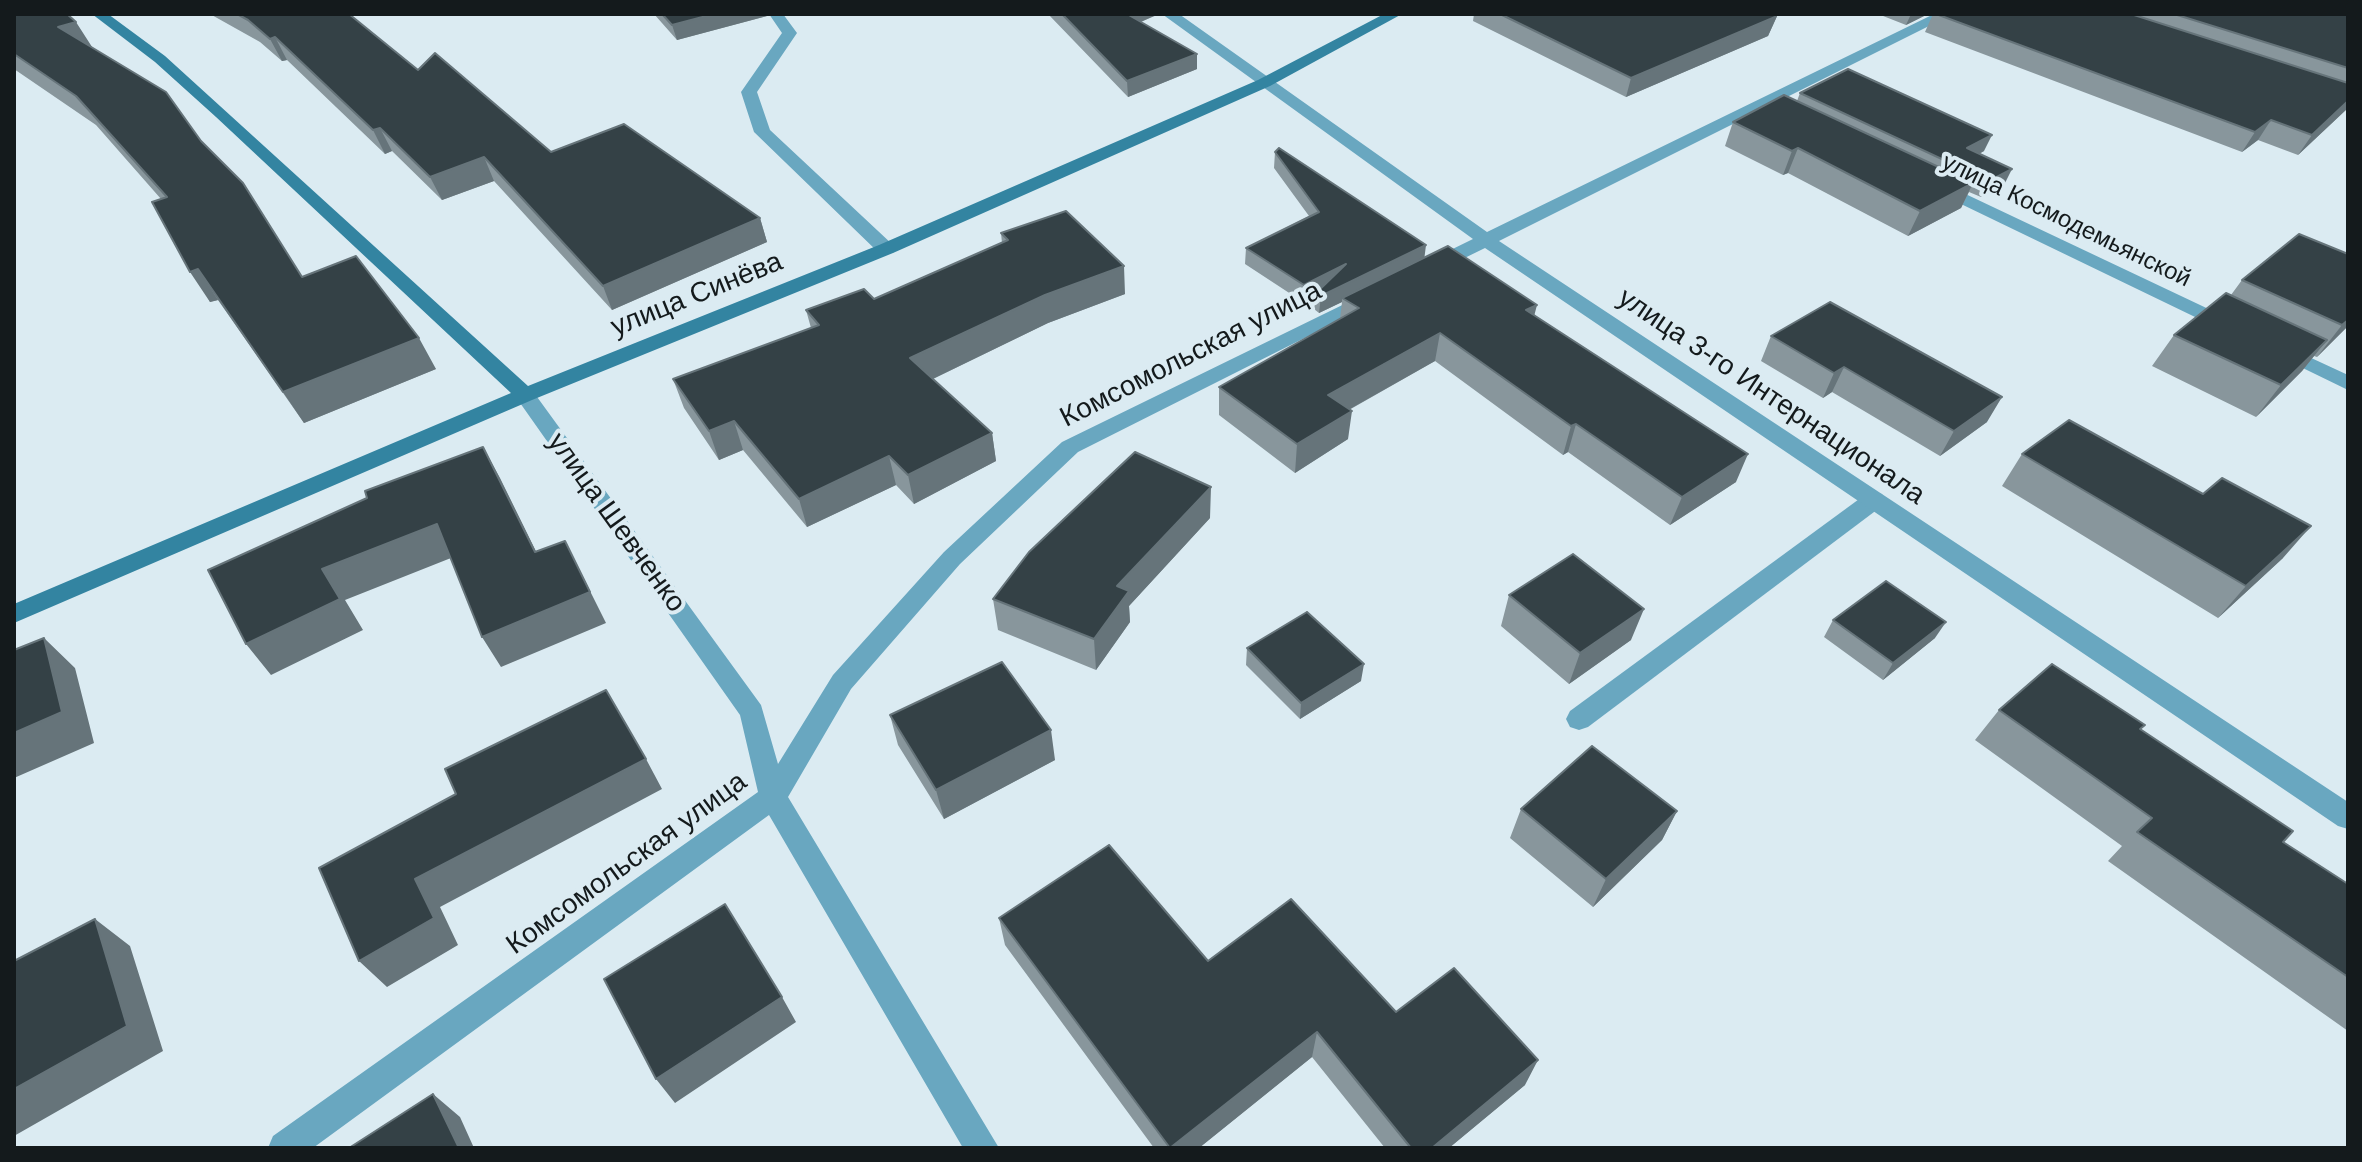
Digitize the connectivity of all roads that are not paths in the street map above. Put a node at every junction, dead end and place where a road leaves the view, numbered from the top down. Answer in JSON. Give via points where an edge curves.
{"nodes":[{"id":1,"x":99,"y":14,"type":"edge"},
{"id":2,"x":776,"y":14,"type":"edge"},
{"id":3,"x":1169,"y":14,"type":"edge"},
{"id":4,"x":1395,"y":14,"type":"edge"},
{"id":5,"x":1946,"y":14,"type":"edge"},
{"id":6,"x":1264,"y":83,"type":"junction"},
{"id":7,"x":1762,"y":103,"type":"junction"},
{"id":8,"x":1791,"y":116,"type":"edge"},
{"id":9,"x":1920,"y":178,"type":"edge"},
{"id":10,"x":1486,"y":240,"type":"junction"},
{"id":11,"x":886,"y":249,"type":"junction"},
{"id":12,"x":1416,"y":274,"type":"edge"},
{"id":13,"x":1389,"y":288,"type":"edge"},
{"id":14,"x":2348,"y":383,"type":"edge"},
{"id":15,"x":525,"y":395,"type":"junction"},
{"id":16,"x":1874,"y":500,"type":"junction"},
{"id":17,"x":14,"y":614,"type":"edge"},
{"id":18,"x":1579,"y":719,"type":"dead end"},
{"id":19,"x":773,"y":797,"type":"junction"},
{"id":20,"x":2348,"y":817,"type":"edge"},
{"id":21,"x":285,"y":1148,"type":"edge"},
{"id":22,"x":982,"y":1148,"type":"edge"}],
"edges":[{"from":1,"to":15,"type":"main road","name":"улица Шевченко","via":[[222,114]]},
{"from":2,"to":11,"type":"street","via":[[790,33],[749,92],[762,132]]},
{"from":3,"to":6,"type":"street","name":"улица 3-го Интернационала"},
{"from":4,"to":6,"type":"main road","name":"улица Синёва"},
{"from":5,"to":7,"type":"street"},
{"from":6,"to":10,"type":"street","name":"улица 3-го Интернационала"},
{"from":6,"to":11,"type":"main road","name":"улица Синёва"},
{"from":7,"to":8,"type":"street"},
{"from":7,"to":10,"type":"street"},
{"from":9,"to":14,"type":"street","name":"улица Космодемьянской"},
{"from":10,"to":12,"type":"street"},
{"from":10,"to":16,"type":"street","name":"улица 3-го Интернационала"},
{"from":11,"to":15,"type":"main road","name":"улица Синёва"},
{"from":13,"to":19,"type":"street","name":"Комсомольская улица","via":[[1070,447],[952,558],[842,682]]},
{"from":15,"to":17,"type":"main road","name":"улица Синёва"},
{"from":15,"to":19,"type":"street","name":"улица Шевченко","via":[[752,712]]},
{"from":16,"to":18,"type":"street"},
{"from":16,"to":20,"type":"street","name":"улица 3-го Интернационала"},
{"from":19,"to":21,"type":"street","name":"Комсомольская улица"},
{"from":19,"to":22,"type":"street","name":"улица Шевченко"}]}
